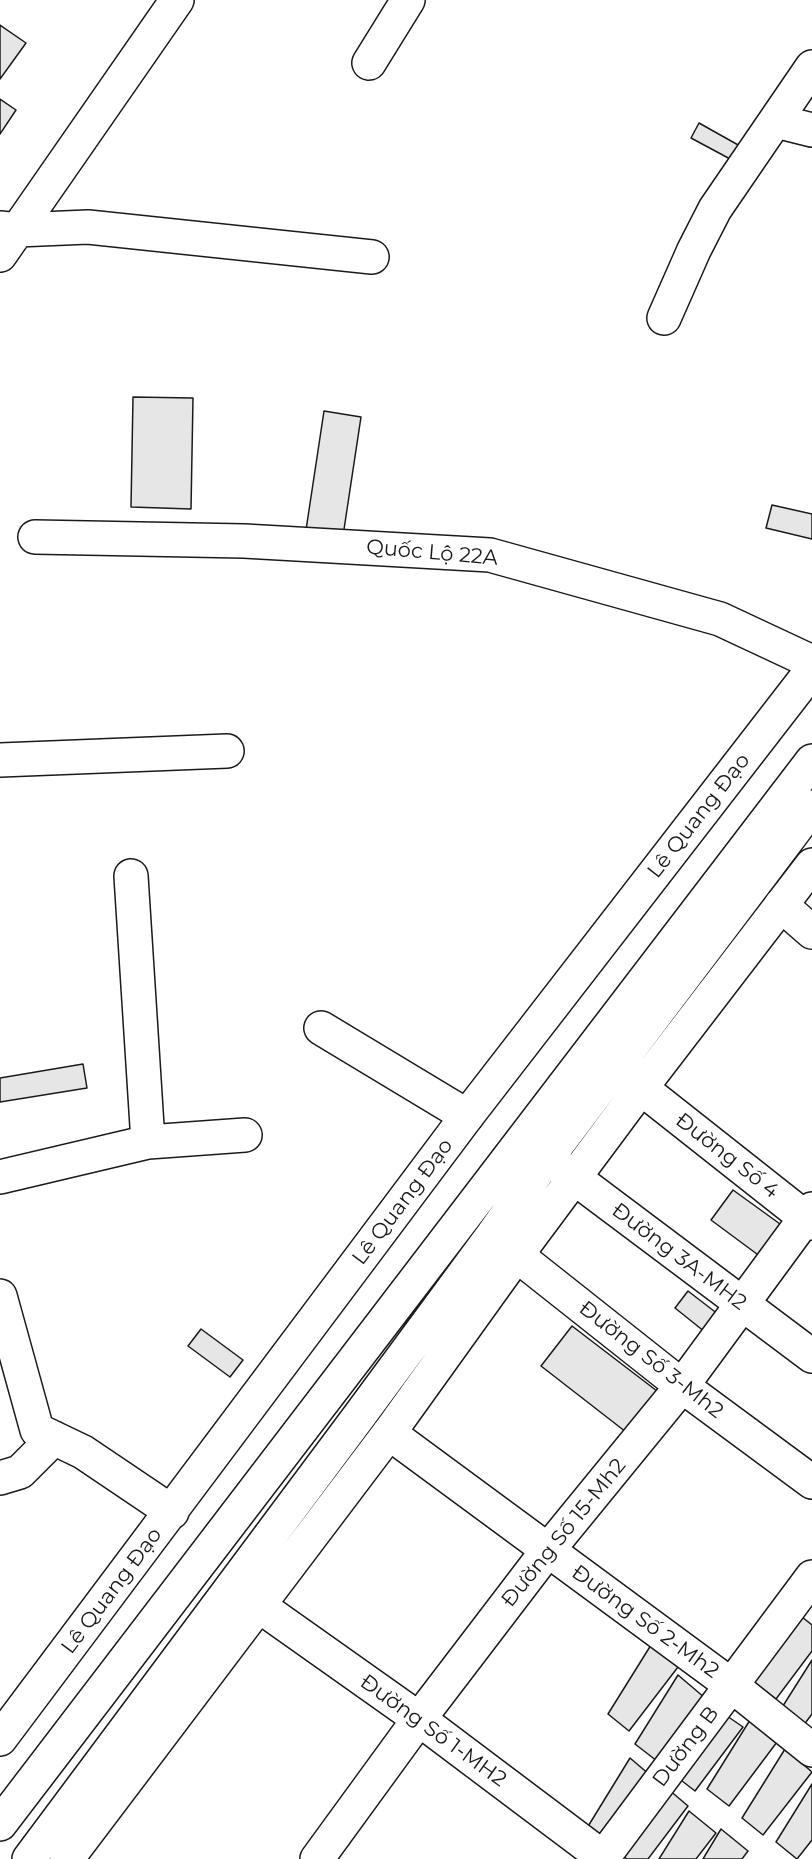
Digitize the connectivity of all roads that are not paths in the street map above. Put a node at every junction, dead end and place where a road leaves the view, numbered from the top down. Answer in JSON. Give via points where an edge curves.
{"nodes":[{"id":1,"x":177,"y":0,"type":"edge"},
{"id":2,"x":408,"y":0,"type":"edge"},
{"id":3,"x":369,"y":63,"type":"dead end"},
{"id":4,"x":812,"y":67,"type":"edge"},
{"id":5,"x":776,"y":121,"type":"junction"},
{"id":6,"x":812,"y":130,"type":"edge"},
{"id":7,"x":6,"y":238,"type":"edge"},
{"id":8,"x":372,"y":256,"type":"dead end"},
{"id":9,"x":664,"y":318,"type":"dead end"},
{"id":10,"x":35,"y":537,"type":"dead end"},
{"id":11,"x":812,"y":662,"type":"edge"},
{"id":12,"x":812,"y":670,"type":"edge"},
{"id":13,"x":227,"y":751,"type":"dead end"},
{"id":14,"x":0,"y":760,"type":"edge"},
{"id":15,"x":812,"y":761,"type":"edge"},
{"id":16,"x":812,"y":807,"type":"edge"},
{"id":17,"x":812,"y":865,"type":"edge"},
{"id":18,"x":131,"y":876,"type":"dead end"},
{"id":19,"x":781,"y":905,"type":"junction"},
{"id":20,"x":812,"y":932,"type":"edge"},
{"id":21,"x":321,"y":1028,"type":"dead end"},
{"id":22,"x":641,"y":1088,"type":"junction"},
{"id":23,"x":467,"y":1116,"type":"junction"},
{"id":24,"x":245,"y":1135,"type":"dead end"},
{"id":25,"x":148,"y":1142,"type":"junction"},
{"id":26,"x":548,"y":1158,"type":"junction"},
{"id":27,"x":0,"y":1177,"type":"edge"},
{"id":28,"x":575,"y":1179,"type":"junction"},
{"id":29,"x":810,"y":1217,"type":"edge"},
{"id":30,"x":504,"y":1246,"type":"junction"},
{"id":31,"x":0,"y":1296,"type":"edge"},
{"id":32,"x":743,"y":1305,"type":"junction"},
{"id":33,"x":812,"y":1356,"type":"edge"},
{"id":34,"x":8,"y":1361,"type":"edge"},
{"id":35,"x":682,"y":1386,"type":"junction"},
{"id":36,"x":389,"y":1433,"type":"junction"},
{"id":37,"x":54,"y":1438,"type":"junction"},
{"id":38,"x":0,"y":1478,"type":"edge"},
{"id":39,"x":812,"y":1482,"type":"edge"},
{"id":40,"x":172,"y":1512,"type":"junction"},
{"id":41,"x":548,"y":1550,"type":"junction"},
{"id":42,"x":812,"y":1577,"type":"edge"},
{"id":43,"x":258,"y":1605,"type":"junction"},
{"id":44,"x":731,"y":1685,"type":"junction"},
{"id":45,"x":419,"y":1719,"type":"junction"},
{"id":46,"x":0,"y":1739,"type":"edge"},
{"id":47,"x":812,"y":1750,"type":"edge"},
{"id":48,"x":0,"y":1824,"type":"edge"},
{"id":49,"x":29,"y":1859,"type":"edge"},
{"id":50,"x":67,"y":1859,"type":"edge"},
{"id":51,"x":317,"y":1859,"type":"edge"},
{"id":52,"x":604,"y":1859,"type":"edge"}],
"edges":[{"from":1,"to":7,"type":"main road"},
{"from":2,"to":3,"type":"main road"},
{"from":4,"to":5,"type":"main road"},
{"from":5,"to":6,"type":"main road"},
{"from":5,"to":9,"type":"main road","via":[[715,209]]},
{"from":7,"to":8,"type":"main road","via":[[88,227]]},
{"from":10,"to":11,"type":"main road","name":"Quốc Lộ 22A","via":[[244,541],[490,555],[720,619]]},
{"from":12,"to":23,"type":"main road","name":"Lê Quang Đạo"},
{"from":13,"to":14,"type":"main road"},
{"from":15,"to":48,"type":"main road"},
{"from":16,"to":26,"type":"main road"},
{"from":17,"to":19,"type":"main road"},
{"from":18,"to":25,"type":"main road"},
{"from":19,"to":20,"type":"main road"},
{"from":19,"to":22,"type":"main road"},
{"from":21,"to":23,"type":"main road"},
{"from":22,"to":28,"type":"main road"},
{"from":22,"to":29,"type":"main road","name":"Đường Số 4"},
{"from":23,"to":40,"type":"main road","name":"Lê Quang Đạo"},
{"from":24,"to":25,"type":"main road"},
{"from":25,"to":27,"type":"main road"},
{"from":26,"to":28,"type":"main road","name":"Đường 3A-MH2"},
{"from":26,"to":30,"type":"main road"},
{"from":28,"to":30,"type":"main road"},
{"from":28,"to":32,"type":"main road","name":"Đường 3A-MH2"},
{"from":29,"to":32,"type":"main road","name":"Đường Số 15-Mh2"},
{"from":30,"to":35,"type":"main road","name":"Đường Số 3-Mh2"},
{"from":30,"to":36,"type":"main road"},
{"from":30,"to":49,"type":"main road"},
{"from":31,"to":34,"type":"main road"},
{"from":32,"to":33,"type":"main road","name":"Đường 3A-MH2"},
{"from":32,"to":35,"type":"main road","name":"Đường Số 15-Mh2"},
{"from":34,"to":37,"type":"main road","via":[[37,1430]]},
{"from":35,"to":39,"type":"main road","name":"Đường Số 3-Mh2"},
{"from":35,"to":41,"type":"main road","name":"Đường Số 15-Mh2"},
{"from":36,"to":41,"type":"main road","name":"Đường Số 2-Mh2"},
{"from":36,"to":43,"type":"main road"},
{"from":37,"to":38,"type":"main road","via":[[20,1472]]},
{"from":37,"to":40,"type":"main road","via":[[83,1452]]},
{"from":40,"to":46,"type":"main road","name":"Lê Quang Đạo"},
{"from":41,"to":44,"type":"main road","name":"Đường Số 2-Mh2"},
{"from":41,"to":45,"type":"main road","name":"Đường Số 15-Mh2"},
{"from":42,"to":44,"type":"main road","name":"Dường B"},
{"from":43,"to":45,"type":"main road","name":"Đường Số 1-MH2"},
{"from":43,"to":50,"type":"main road"},
{"from":44,"to":47,"type":"main road","name":"Đường Số 2-Mh2"},
{"from":44,"to":52,"type":"main road","name":"Dường B"},
{"from":45,"to":51,"type":"main road","name":"Đường Số 15-Mh2"},
{"from":45,"to":52,"type":"main road","name":"Đường Số 1-MH2"}]}
